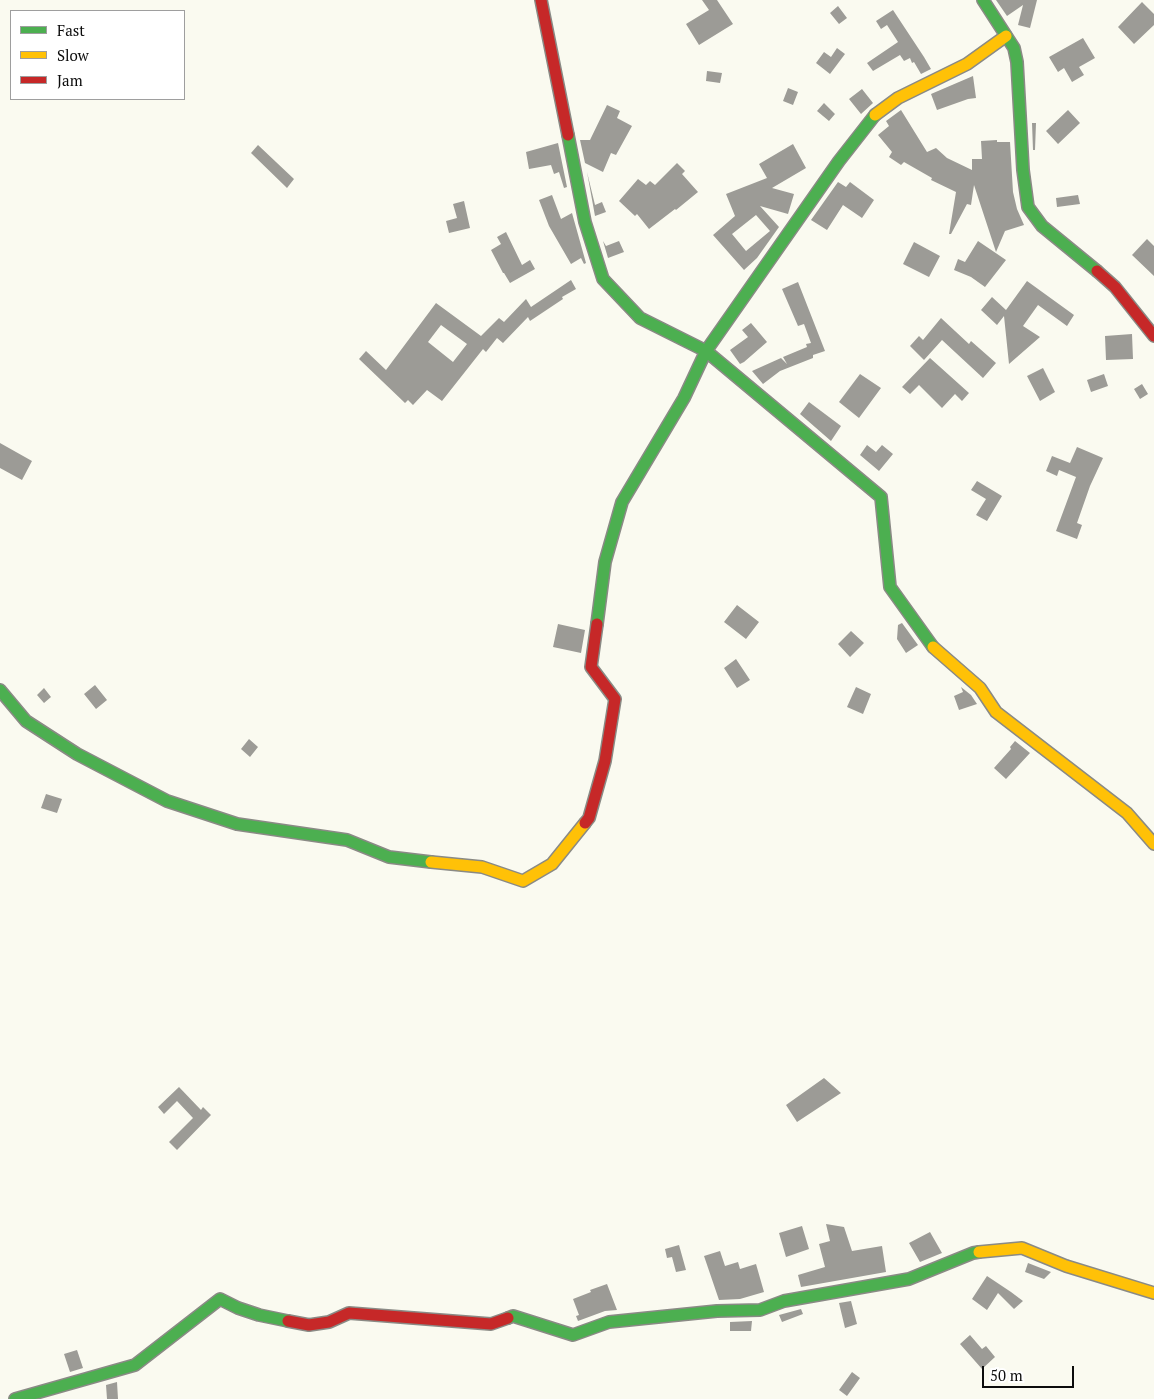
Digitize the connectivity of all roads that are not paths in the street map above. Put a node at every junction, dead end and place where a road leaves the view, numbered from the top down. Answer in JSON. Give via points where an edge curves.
{"nodes":[{"id":1,"x":541,"y":0,"type":"edge"},
{"id":2,"x":983,"y":0,"type":"edge"},
{"id":3,"x":1006,"y":36,"type":"junction"},
{"id":4,"x":1154,"y":336,"type":"edge"},
{"id":5,"x":706,"y":350,"type":"junction"},
{"id":6,"x":0,"y":690,"type":"edge"},
{"id":7,"x":1154,"y":844,"type":"edge"},
{"id":8,"x":1154,"y":1293,"type":"edge"},
{"id":9,"x":15,"y":1399,"type":"edge"}],
"edges":[{"from":1,"to":5,"type":"street","via":[[582,205],[603,279],[640,318]]},
{"from":2,"to":3,"type":"street"},
{"from":3,"to":4,"type":"street","via":[[1014,48],[1017,62],[1028,207],[1042,226],[1115,287]]},
{"from":3,"to":5,"type":"street","via":[[967,64],[898,98],[873,118]]},
{"from":5,"to":6,"type":"street","via":[[684,398],[622,502],[605,562],[591,667],[615,699],[605,761],[589,818],[552,864],[523,881],[482,867],[389,857],[347,840],[237,824],[167,801],[77,754],[26,722]]},
{"from":5,"to":7,"type":"street","via":[[881,498],[890,587],[932,646],[980,688],[996,712],[1127,813]]},
{"from":8,"to":9,"type":"street","via":[[1066,1266],[1022,1248],[973,1253],[909,1280],[784,1301],[760,1310],[609,1322],[573,1335],[512,1316],[490,1324],[349,1314],[309,1325],[259,1315],[220,1299],[135,1366]]}]}
